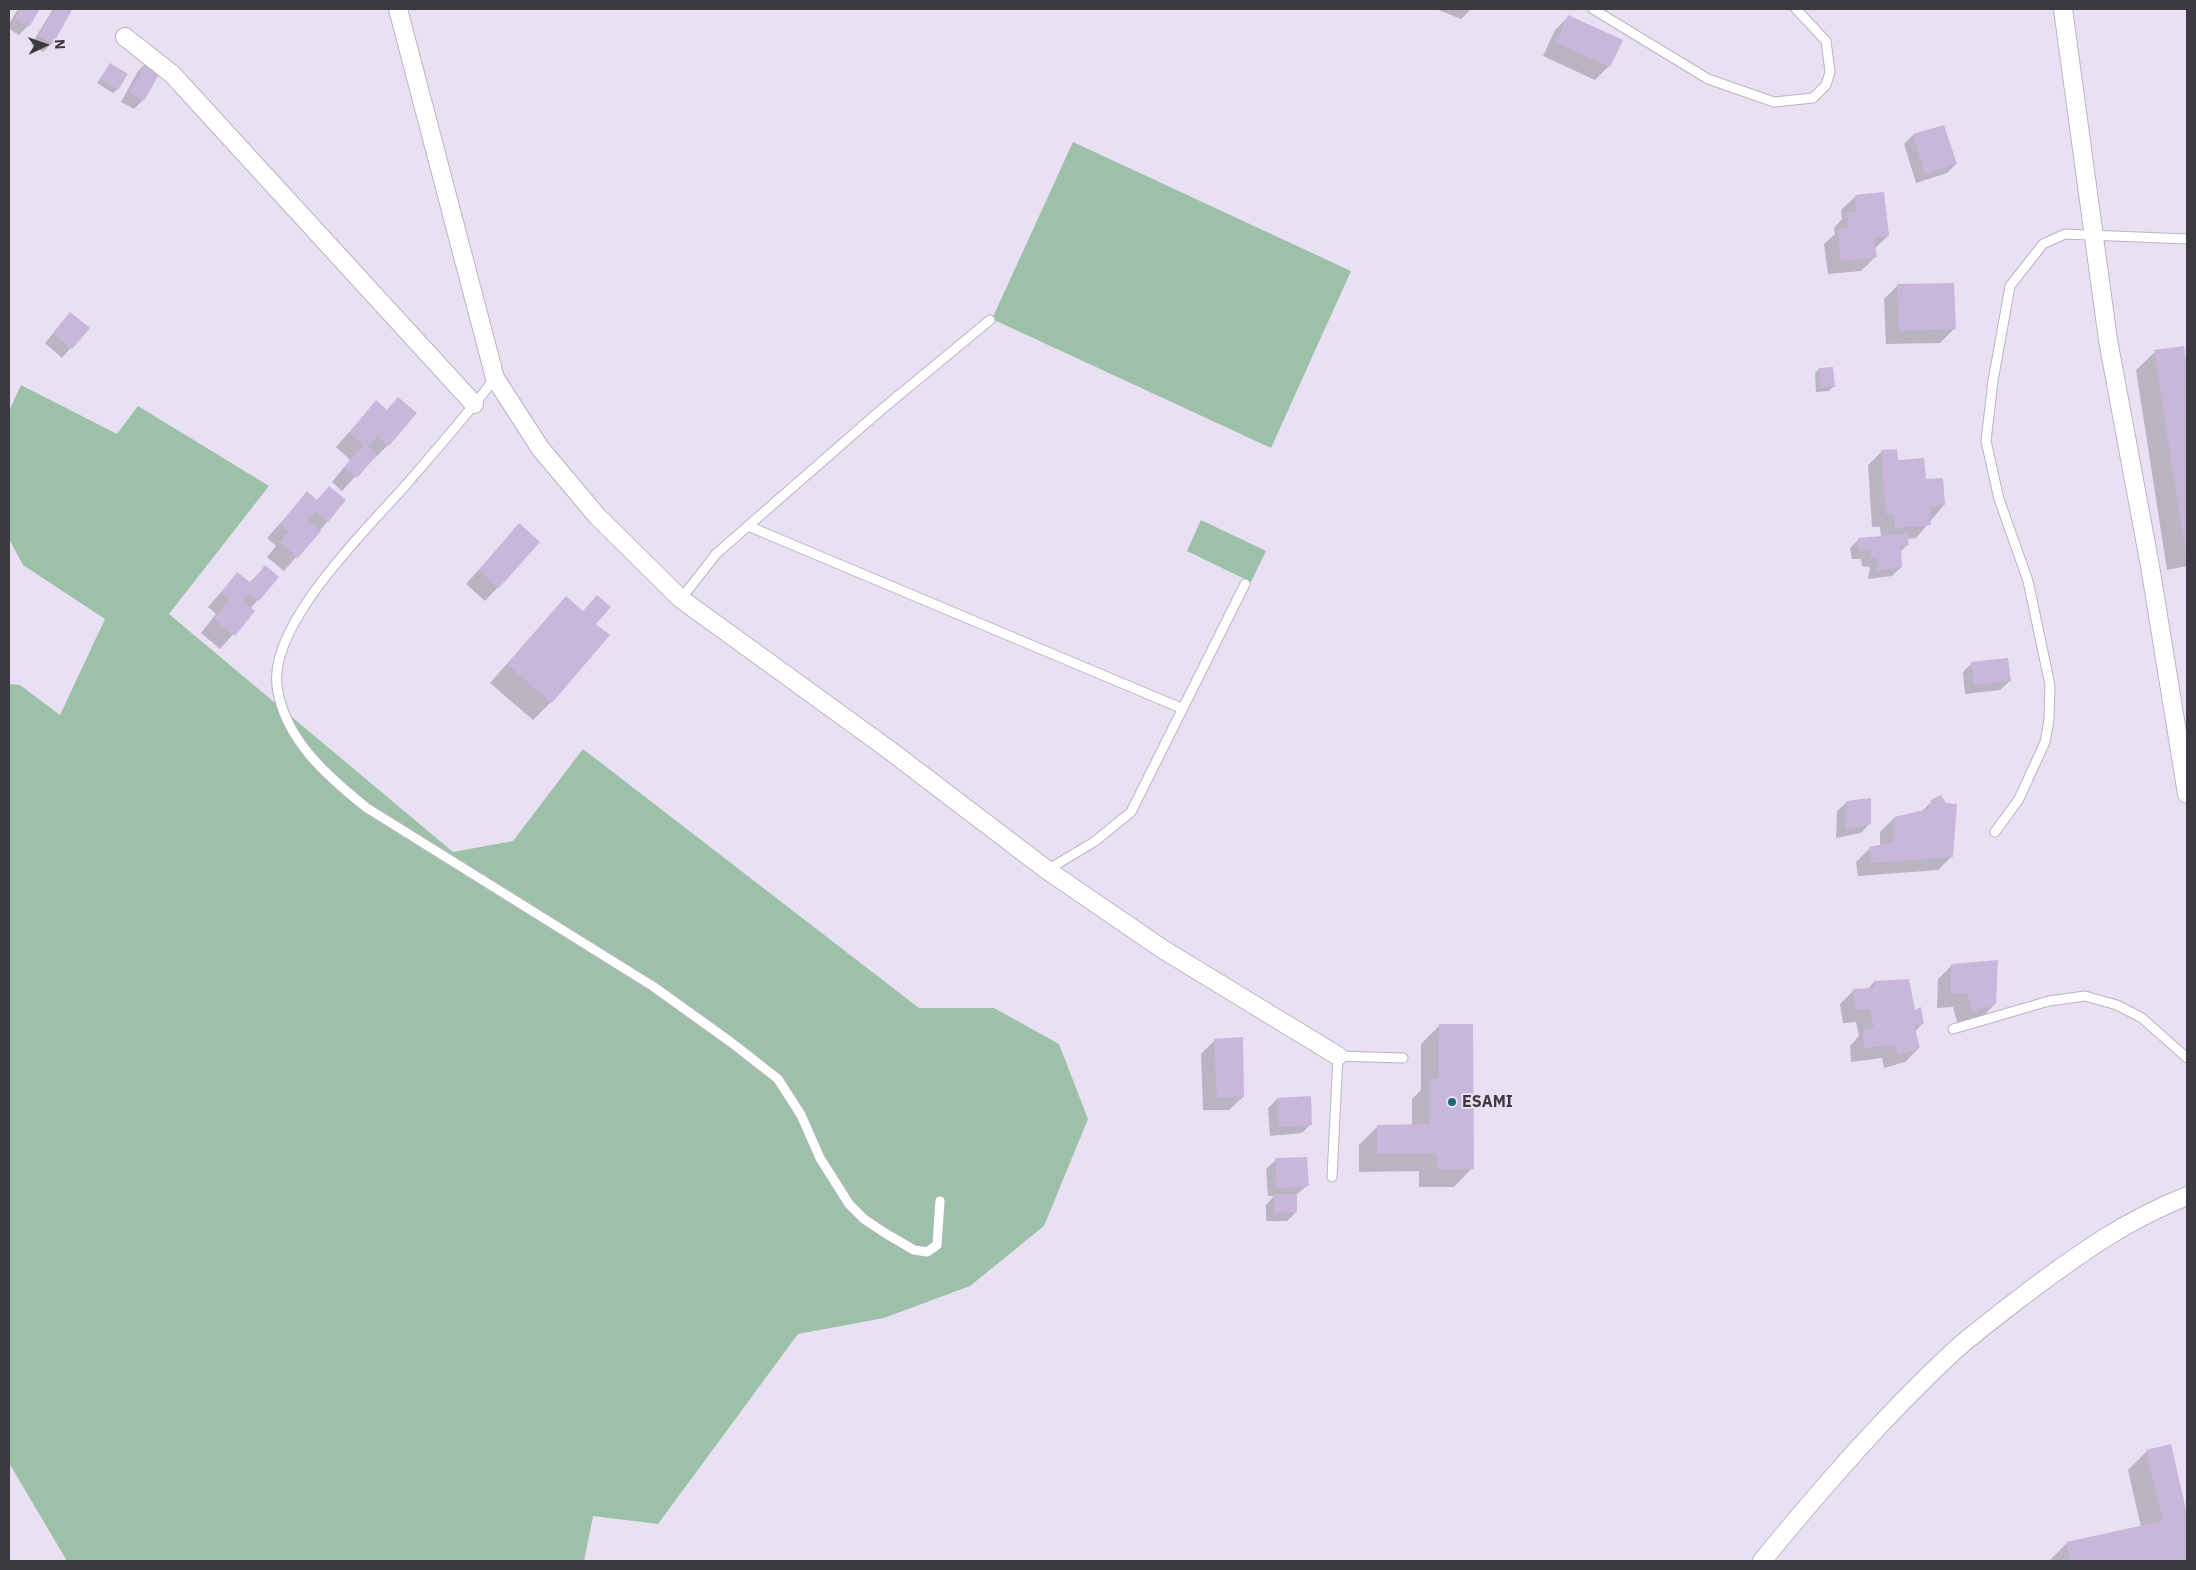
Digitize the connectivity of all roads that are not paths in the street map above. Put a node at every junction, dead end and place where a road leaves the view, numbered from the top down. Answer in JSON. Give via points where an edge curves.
{"nodes":[{"id":1,"x":398,"y":9,"type":"edge"},
{"id":2,"x":1593,"y":9,"type":"edge"},
{"id":3,"x":1796,"y":9,"type":"edge"},
{"id":4,"x":2063,"y":9,"type":"edge"},
{"id":5,"x":125,"y":37,"type":"dead end"},
{"id":6,"x":2093,"y":234,"type":"junction"},
{"id":7,"x":2187,"y":239,"type":"edge"},
{"id":8,"x":990,"y":320,"type":"dead end"},
{"id":9,"x":495,"y":378,"type":"junction"},
{"id":10,"x":474,"y":404,"type":"junction"},
{"id":11,"x":748,"y":526,"type":"junction"},
{"id":12,"x":1245,"y":584,"type":"dead end"},
{"id":13,"x":681,"y":599,"type":"junction"},
{"id":14,"x":1181,"y":708,"type":"junction"},
{"id":15,"x":2187,"y":794,"type":"edge"},
{"id":16,"x":1995,"y":832,"type":"dead end"},
{"id":17,"x":1047,"y":870,"type":"junction"},
{"id":18,"x":1953,"y":1029,"type":"dead end"},
{"id":19,"x":1338,"y":1056,"type":"junction"},
{"id":20,"x":1403,"y":1058,"type":"dead end"},
{"id":21,"x":2187,"y":1058,"type":"edge"},
{"id":22,"x":1332,"y":1178,"type":"dead end"},
{"id":23,"x":2187,"y":1196,"type":"edge"},
{"id":24,"x":940,"y":1201,"type":"dead end"},
{"id":25,"x":1762,"y":1561,"type":"edge"}],
"edges":[{"from":1,"to":9,"type":"street"},
{"from":2,"to":3,"type":"lane","via":[[1708,79],[1774,102],[1813,98],[1826,85],[1830,72],[1826,40]]},
{"from":4,"to":6,"type":"street"},
{"from":5,"to":10,"type":"street","via":[[172,74]]},
{"from":6,"to":7,"type":"lane"},
{"from":6,"to":15,"type":"street","via":[[2108,340],[2150,566]]},
{"from":6,"to":16,"type":"lane","via":[[2065,234],[2043,244],[2010,286],[1993,381],[1986,441],[1999,499],[2028,581],[2050,685],[2050,720],[2045,742],[2019,800]]},
{"from":8,"to":11,"type":"lane"},
{"from":9,"to":10,"type":"lane"},
{"from":9,"to":13,"type":"street","via":[[540,448],[597,516]]},
{"from":10,"to":24,"type":"lane","via":[[325,577],[290,631],[277,676],[285,717],[328,777],[367,808],[654,987],[778,1079],[801,1115],[835,1184],[864,1219],[914,1250],[927,1252],[937,1245]]},
{"from":11,"to":13,"type":"lane","via":[[716,554]]},
{"from":11,"to":14,"type":"lane"},
{"from":12,"to":14,"type":"lane"},
{"from":13,"to":17,"type":"street","via":[[888,749]]},
{"from":14,"to":17,"type":"lane","via":[[1131,812],[1094,842]]},
{"from":17,"to":19,"type":"street","via":[[1164,950]]},
{"from":18,"to":21,"type":"lane","via":[[2049,1001],[2085,996],[2117,1005],[2142,1018]]},
{"from":19,"to":20,"type":"lane"},
{"from":19,"to":22,"type":"lane"},
{"from":23,"to":25,"type":"street","via":[[2148,1212],[2085,1249],[1956,1350],[1899,1404]]}]}
